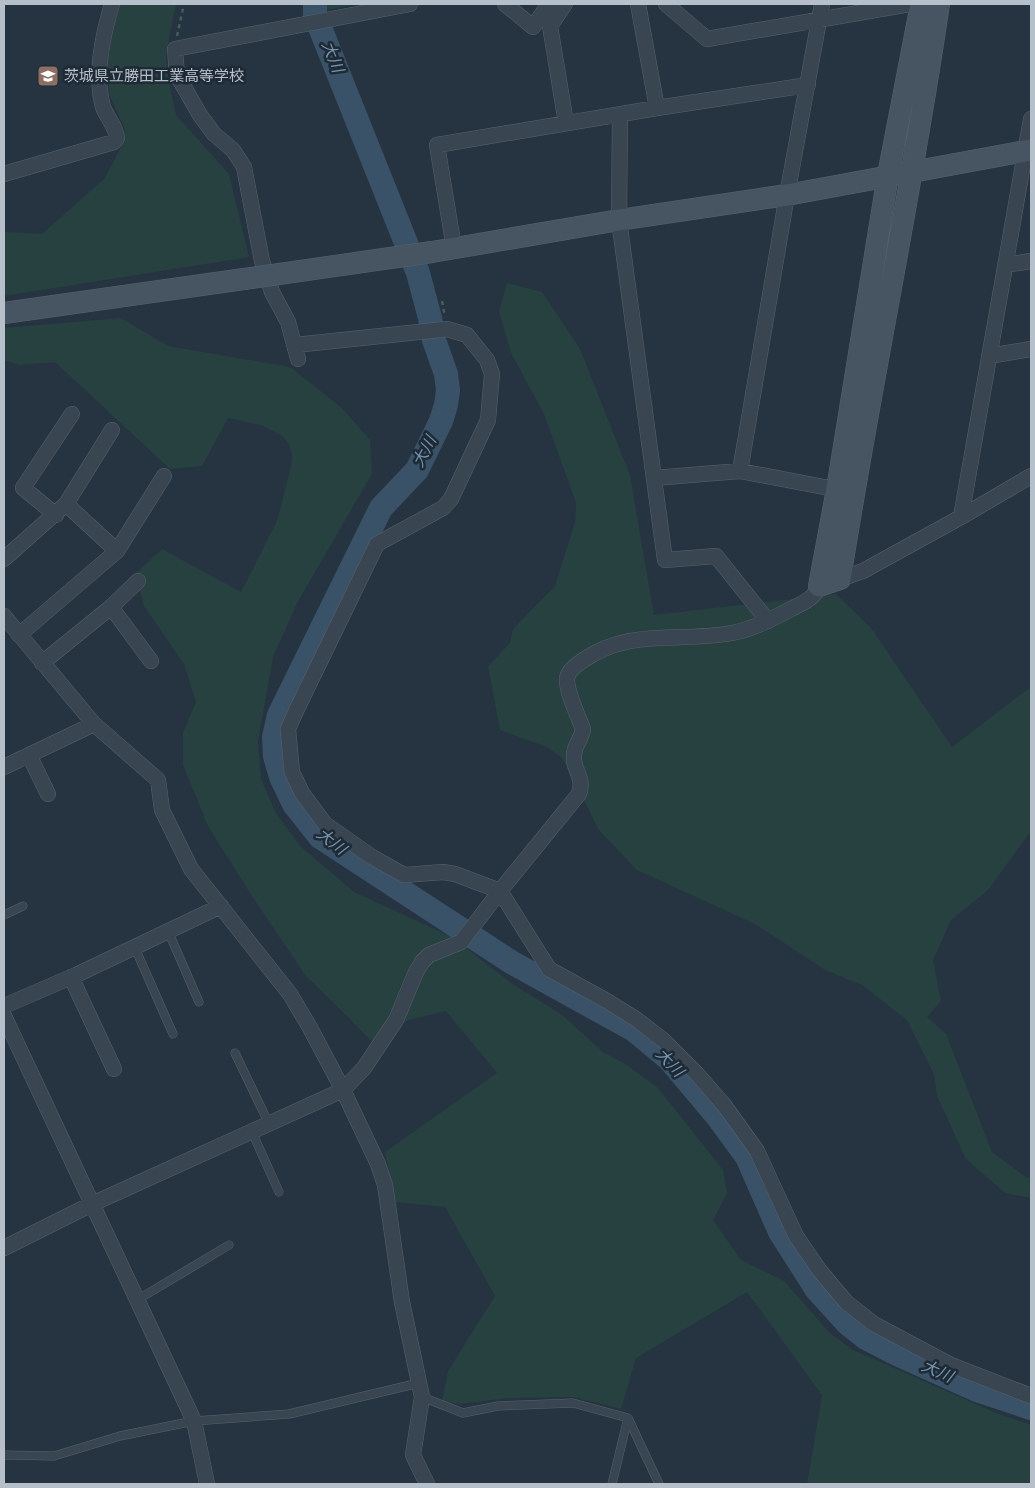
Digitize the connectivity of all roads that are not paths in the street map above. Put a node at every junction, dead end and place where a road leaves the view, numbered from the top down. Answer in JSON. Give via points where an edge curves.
{"nodes":[{"id":1,"x":112,"y":4,"type":"edge"},
{"id":2,"x":410,"y":4,"type":"edge"},
{"id":3,"x":505,"y":4,"type":"edge"},
{"id":4,"x":550,"y":4,"type":"edge"},
{"id":5,"x":566,"y":4,"type":"edge"},
{"id":6,"x":638,"y":4,"type":"edge"},
{"id":7,"x":666,"y":4,"type":"edge"},
{"id":8,"x":822,"y":4,"type":"edge"},
{"id":9,"x":910,"y":4,"type":"edge"},
{"id":10,"x":920,"y":4,"type":"edge"},
{"id":11,"x":939,"y":4,"type":"edge"},
{"id":12,"x":820,"y":20,"type":"junction"},
{"id":13,"x":808,"y":85,"type":"junction"},
{"id":14,"x":656,"y":108,"type":"junction"},
{"id":15,"x":620,"y":115,"type":"junction"},
{"id":16,"x":1031,"y":119,"type":"edge"},
{"id":17,"x":566,"y":123,"type":"junction"},
{"id":18,"x":1029,"y":150,"type":"edge"},
{"id":19,"x":913,"y":171,"type":"junction"},
{"id":20,"x":4,"y":174,"type":"edge"},
{"id":21,"x":888,"y":175,"type":"junction"},
{"id":22,"x":787,"y":195,"type":"junction"},
{"id":23,"x":619,"y":220,"type":"junction"},
{"id":24,"x":454,"y":248,"type":"junction"},
{"id":25,"x":1031,"y":261,"type":"edge"},
{"id":26,"x":1005,"y":265,"type":"junction"},
{"id":27,"x":4,"y":313,"type":"edge"},
{"id":28,"x":1031,"y":349,"type":"edge"},
{"id":29,"x":989,"y":356,"type":"junction"},
{"id":30,"x":72,"y":414,"type":"dead end"},
{"id":31,"x":112,"y":430,"type":"dead end"},
{"id":32,"x":740,"y":471,"type":"junction"},
{"id":33,"x":164,"y":476,"type":"dead end"},
{"id":34,"x":1031,"y":476,"type":"edge"},
{"id":35,"x":654,"y":478,"type":"junction"},
{"id":36,"x":845,"y":491,"type":"junction"},
{"id":37,"x":61,"y":509,"type":"junction"},
{"id":38,"x":960,"y":517,"type":"junction"},
{"id":39,"x":117,"y":551,"type":"junction"},
{"id":40,"x":4,"y":559,"type":"edge"},
{"id":41,"x":840,"y":579,"type":"junction"},
{"id":42,"x":138,"y":581,"type":"dead end"},
{"id":43,"x":819,"y":586,"type":"junction"},
{"id":44,"x":111,"y":607,"type":"junction"},
{"id":45,"x":4,"y":616,"type":"edge"},
{"id":46,"x":768,"y":621,"type":"junction"},
{"id":47,"x":20,"y":635,"type":"junction"},
{"id":48,"x":151,"y":661,"type":"dead end"},
{"id":49,"x":42,"y":663,"type":"junction"},
{"id":50,"x":94,"y":724,"type":"junction"},
{"id":51,"x":29,"y":755,"type":"junction"},
{"id":52,"x":6,"y":761,"type":"edge"},
{"id":53,"x":48,"y":794,"type":"dead end"},
{"id":54,"x":500,"y":891,"type":"junction"},
{"id":55,"x":23,"y":906,"type":"dead end"},
{"id":56,"x":221,"y":906,"type":"junction"},
{"id":57,"x":4,"y":915,"type":"edge"},
{"id":58,"x":168,"y":931,"type":"junction"},
{"id":59,"x":135,"y":948,"type":"junction"},
{"id":60,"x":72,"y":977,"type":"junction"},
{"id":61,"x":199,"y":1002,"type":"dead end"},
{"id":62,"x":4,"y":1006,"type":"edge"},
{"id":63,"x":4,"y":1016,"type":"edge"},
{"id":64,"x":173,"y":1034,"type":"dead end"},
{"id":65,"x":235,"y":1053,"type":"dead end"},
{"id":66,"x":114,"y":1069,"type":"dead end"},
{"id":67,"x":344,"y":1090,"type":"junction"},
{"id":68,"x":269,"y":1124,"type":"junction"},
{"id":69,"x":252,"y":1132,"type":"junction"},
{"id":70,"x":279,"y":1192,"type":"dead end"},
{"id":71,"x":92,"y":1204,"type":"junction"},
{"id":72,"x":229,"y":1245,"type":"dead end"},
{"id":73,"x":4,"y":1248,"type":"edge"},
{"id":74,"x":137,"y":1300,"type":"junction"},
{"id":75,"x":420,"y":1390,"type":"junction"},
{"id":76,"x":1031,"y":1396,"type":"edge"},
{"id":77,"x":628,"y":1418,"type":"junction"},
{"id":78,"x":194,"y":1421,"type":"junction"},
{"id":79,"x":4,"y":1455,"type":"edge"},
{"id":80,"x":207,"y":1484,"type":"edge"},
{"id":81,"x":427,"y":1484,"type":"edge"},
{"id":82,"x":612,"y":1484,"type":"edge"},
{"id":83,"x":659,"y":1484,"type":"edge"}],
"edges":[{"from":1,"to":20,"type":"street","via":[[104,30],[100,70],[103,108],[117,132],[117,138],[114,142]]},
{"from":2,"to":54,"type":"street","via":[[175,49],[177,75],[200,115],[214,134],[233,150],[244,167],[262,261],[272,292],[288,322],[296,352],[447,329],[467,335],[487,360],[492,374],[488,420],[452,499],[443,508],[377,544],[288,728],[292,772],[302,793],[325,824],[404,875],[449,873]]},
{"from":3,"to":4,"type":"street","via":[[533,26]]},
{"from":5,"to":17,"type":"street","via":[[550,26]]},
{"from":6,"to":14,"type":"street"},
{"from":7,"to":12,"type":"street","via":[[707,38]]},
{"from":8,"to":12,"type":"street"},
{"from":9,"to":12,"type":"street"},
{"from":10,"to":21,"type":"street"},
{"from":11,"to":19,"type":"street"},
{"from":12,"to":13,"type":"street"},
{"from":13,"to":14,"type":"street"},
{"from":13,"to":22,"type":"street"},
{"from":14,"to":15,"type":"street"},
{"from":15,"to":17,"type":"street"},
{"from":15,"to":23,"type":"street"},
{"from":16,"to":18,"type":"street"},
{"from":17,"to":24,"type":"street","via":[[437,145]]},
{"from":18,"to":19,"type":"street"},
{"from":18,"to":26,"type":"street"},
{"from":19,"to":21,"type":"street"},
{"from":19,"to":36,"type":"street"},
{"from":21,"to":22,"type":"street"},
{"from":21,"to":36,"type":"street"},
{"from":22,"to":23,"type":"street"},
{"from":22,"to":32,"type":"street"},
{"from":23,"to":24,"type":"street"},
{"from":23,"to":35,"type":"street"},
{"from":24,"to":27,"type":"street","bridge":true},
{"from":25,"to":26,"type":"street"},
{"from":26,"to":29,"type":"street"},
{"from":28,"to":29,"type":"street"},
{"from":29,"to":38,"type":"street"},
{"from":30,"to":37,"type":"street","via":[[23,488]]},
{"from":31,"to":37,"type":"street"},
{"from":32,"to":35,"type":"street"},
{"from":32,"to":36,"type":"street"},
{"from":33,"to":39,"type":"street"},
{"from":34,"to":38,"type":"street"},
{"from":35,"to":46,"type":"street","via":[[664,560],[716,556]]},
{"from":36,"to":41,"type":"street"},
{"from":36,"to":43,"type":"street"},
{"from":37,"to":39,"type":"street"},
{"from":37,"to":40,"type":"street"},
{"from":38,"to":41,"type":"street","via":[[863,571]]},
{"from":39,"to":47,"type":"street"},
{"from":41,"to":43,"type":"street"},
{"from":42,"to":44,"type":"street"},
{"from":43,"to":46,"type":"street","via":[[816,594],[805,602]]},
{"from":44,"to":48,"type":"street"},
{"from":44,"to":49,"type":"street"},
{"from":45,"to":47,"type":"street"},
{"from":46,"to":54,"type":"street","via":[[745,630],[721,634],[632,640],[592,654],[577,664],[567,681],[583,729],[573,754],[581,780],[579,794]]},
{"from":47,"to":49,"type":"street"},
{"from":49,"to":50,"type":"street"},
{"from":50,"to":51,"type":"street"},
{"from":50,"to":56,"type":"street","via":[[158,780],[162,810],[191,870]]},
{"from":51,"to":52,"type":"street"},
{"from":51,"to":53,"type":"street"},
{"from":54,"to":67,"type":"street","via":[[461,942],[429,955],[422,962],[396,1020],[364,1068]]},
{"from":54,"to":76,"type":"street","via":[[549,969],[607,1001],[664,1040],[724,1105],[757,1151],[796,1236],[846,1302],[874,1324],[950,1365]]},
{"from":55,"to":57,"type":"lane"},
{"from":56,"to":58,"type":"street"},
{"from":56,"to":67,"type":"street","via":[[290,994]]},
{"from":58,"to":59,"type":"street"},
{"from":58,"to":61,"type":"lane"},
{"from":59,"to":60,"type":"street"},
{"from":59,"to":64,"type":"lane"},
{"from":60,"to":62,"type":"street"},
{"from":60,"to":66,"type":"street"},
{"from":63,"to":71,"type":"street"},
{"from":65,"to":68,"type":"lane"},
{"from":67,"to":68,"type":"street"},
{"from":67,"to":75,"type":"street","via":[[385,1185],[402,1302]]},
{"from":68,"to":69,"type":"street"},
{"from":69,"to":70,"type":"lane"},
{"from":69,"to":71,"type":"street"},
{"from":71,"to":73,"type":"street"},
{"from":71,"to":74,"type":"street"},
{"from":72,"to":74,"type":"lane"},
{"from":74,"to":78,"type":"street"},
{"from":75,"to":77,"type":"lane","via":[[463,1413],[498,1406],[573,1403]]},
{"from":75,"to":78,"type":"lane","via":[[289,1414]]},
{"from":75,"to":81,"type":"street","via":[[413,1455]]},
{"from":77,"to":82,"type":"lane"},
{"from":77,"to":83,"type":"lane"},
{"from":78,"to":79,"type":"lane","via":[[120,1436],[54,1456]]},
{"from":78,"to":80,"type":"street"}]}
